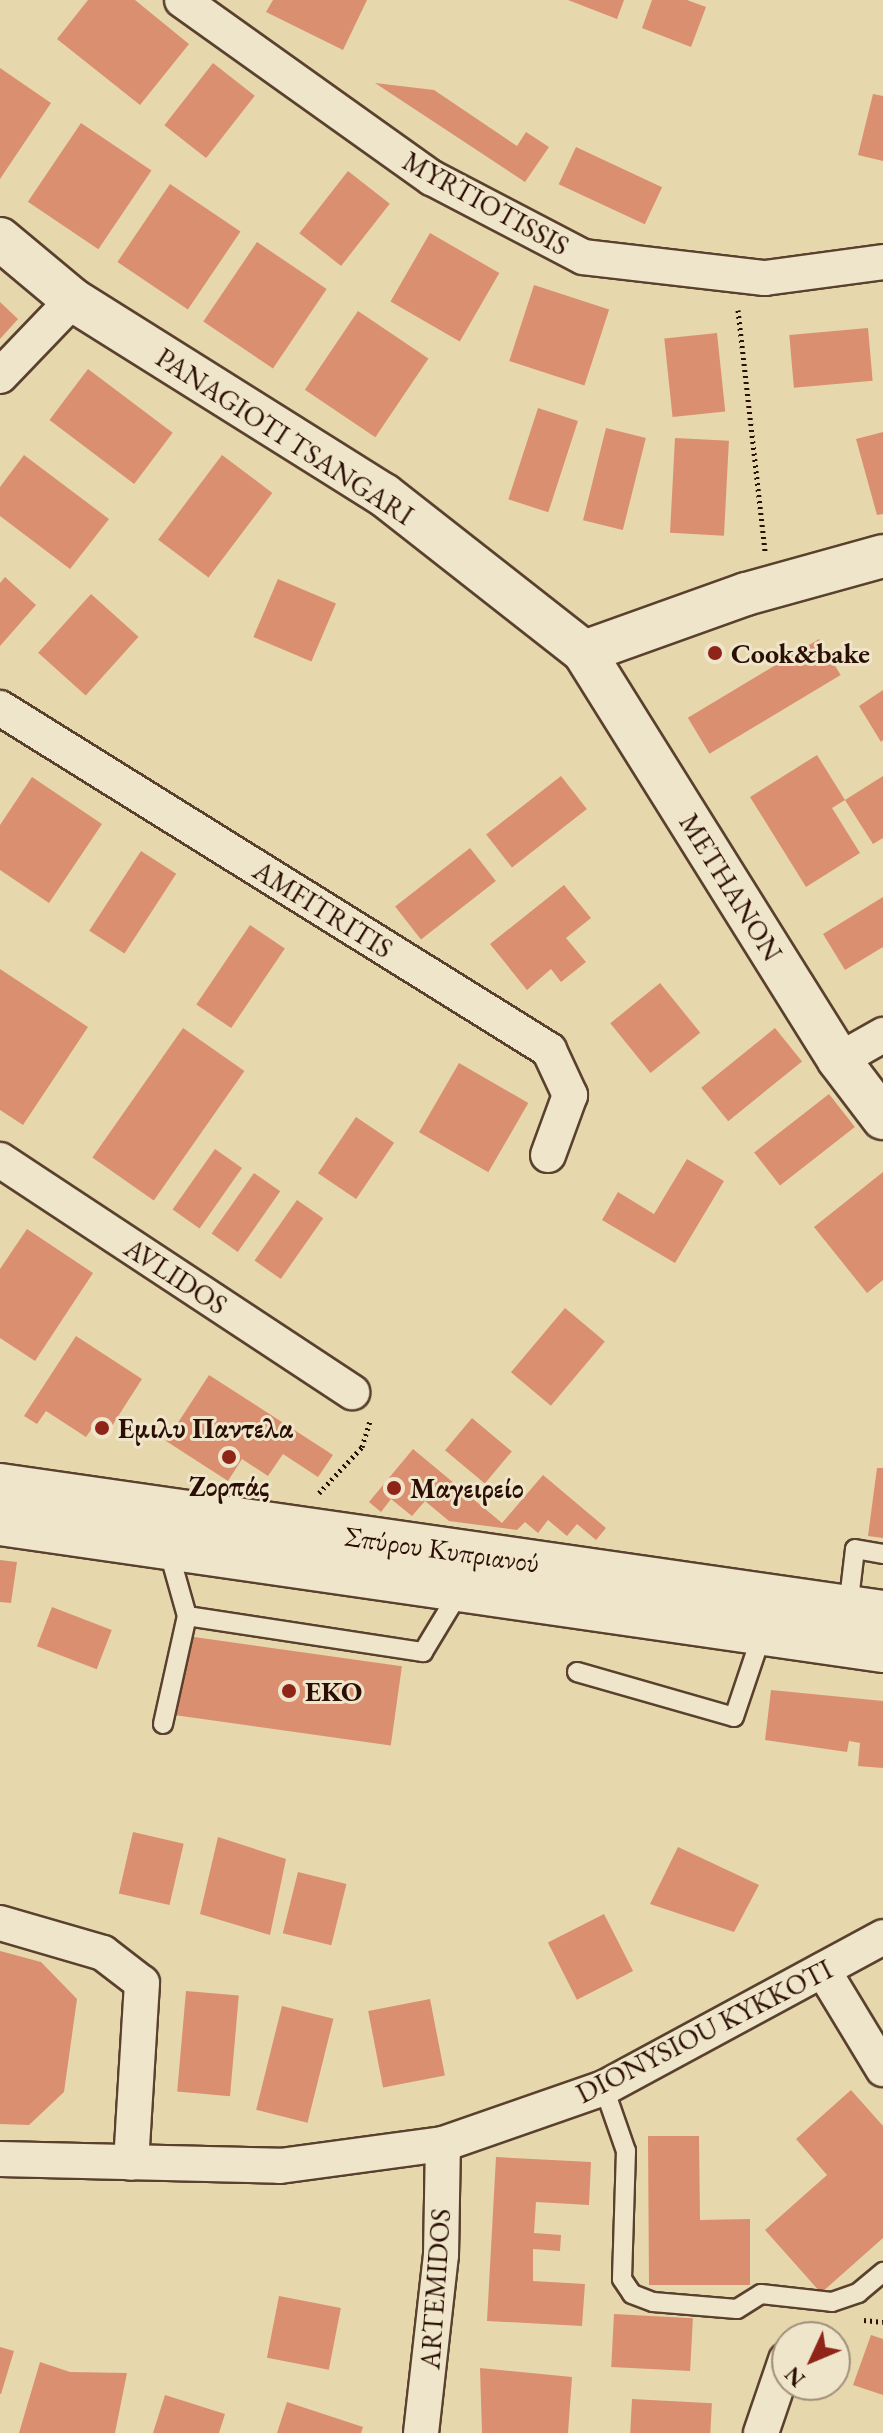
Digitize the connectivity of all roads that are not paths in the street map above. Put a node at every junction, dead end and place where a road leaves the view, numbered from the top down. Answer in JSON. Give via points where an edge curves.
{"nodes":[{"id":1,"x":182,"y":0,"type":"edge"},
{"id":2,"x":0,"y":239,"type":"edge"},
{"id":3,"x":883,"y":262,"type":"edge"},
{"id":4,"x":73,"y":300,"type":"junction"},
{"id":5,"x":0,"y":376,"type":"edge"},
{"id":6,"x":883,"y":556,"type":"edge"},
{"id":7,"x":584,"y":652,"type":"junction"},
{"id":8,"x":0,"y":708,"type":"edge"},
{"id":9,"x":883,"y":1035,"type":"edge"},
{"id":10,"x":839,"y":1060,"type":"junction"},
{"id":11,"x":883,"y":1118,"type":"edge"},
{"id":12,"x":548,"y":1155,"type":"dead end"},
{"id":13,"x":0,"y":1160,"type":"edge"},
{"id":14,"x":352,"y":1392,"type":"road end"},
{"id":15,"x":0,"y":1486,"type":"edge"},
{"id":16,"x":0,"y":1523,"type":"edge"},
{"id":17,"x":168,"y":1549,"type":"junction"},
{"id":18,"x":883,"y":1554,"type":"edge"},
{"id":19,"x":460,"y":1591,"type":"junction"},
{"id":20,"x":865,"y":1610,"type":"edge"},
{"id":21,"x":187,"y":1616,"type":"junction"},
{"id":22,"x":762,"y":1634,"type":"junction"},
{"id":23,"x":883,"y":1650,"type":"edge"},
{"id":24,"x":577,"y":1672,"type":"dead end"},
{"id":25,"x":163,"y":1724,"type":"dead end"},
{"id":26,"x":0,"y":1923,"type":"edge"},
{"id":27,"x":883,"y":1937,"type":"edge"},
{"id":28,"x":823,"y":1970,"type":"junction"},
{"id":29,"x":883,"y":2069,"type":"edge"},
{"id":30,"x":604,"y":2088,"type":"junction"},
{"id":31,"x":443,"y":2144,"type":"junction"},
{"id":32,"x":0,"y":2159,"type":"edge"},
{"id":33,"x":131,"y":2163,"type":"junction"},
{"id":34,"x":883,"y":2272,"type":"edge"},
{"id":35,"x":772,"y":2401,"type":"edge"},
{"id":36,"x":421,"y":2433,"type":"edge"},
{"id":37,"x":761,"y":2433,"type":"edge"}],
"edges":[{"from":1,"to":3,"type":"street","name":"MYRTIOTISSIS","via":[[432,178],[583,257],[765,278]]},
{"from":2,"to":4,"type":"street","name":"PANAGIOTI TSANGARI"},
{"from":4,"to":5,"type":"street"},
{"from":4,"to":7,"type":"street","name":"PANAGIOTI TSANGARI","via":[[384,495]]},
{"from":6,"to":7,"type":"street","via":[[769,588]]},
{"from":7,"to":10,"type":"street","name":"METHANON"},
{"from":8,"to":12,"type":"street","name":"AMFITRITIS","via":[[549,1050],[570,1095]]},
{"from":9,"to":10,"type":"street"},
{"from":10,"to":11,"type":"street","name":"METHANON"},
{"from":13,"to":14,"type":"street","name":"AVLIDOS"},
{"from":15,"to":20,"type":"main road","name":"Σπύρου Κυπριανού"},
{"from":16,"to":17,"type":"main road","name":"Σπύρου Κυπριανού"},
{"from":17,"to":19,"type":"main road","name":"Σπύρου Κυπριανού"},
{"from":17,"to":21,"type":"lane"},
{"from":18,"to":20,"type":"lane","via":[[855,1549]]},
{"from":19,"to":21,"type":"lane","via":[[423,1652]]},
{"from":19,"to":22,"type":"main road","name":"Σπύρου Κυπριανού"},
{"from":21,"to":25,"type":"lane"},
{"from":22,"to":23,"type":"main road","name":"Σπύρου Κυπριανού"},
{"from":22,"to":24,"type":"lane","via":[[734,1717]]},
{"from":26,"to":33,"type":"street","via":[[103,1953],[142,1983]]},
{"from":27,"to":28,"type":"street","name":"DIONYSIOU KYKKOTI"},
{"from":28,"to":29,"type":"street"},
{"from":28,"to":30,"type":"street","name":"DIONYSIOU KYKKOTI"},
{"from":30,"to":31,"type":"street","name":"DIONYSIOU KYKKOTI"},
{"from":30,"to":34,"type":"lane","via":[[626,2151],[622,2279],[632,2294],[653,2302],[737,2309],[761,2294],[832,2302],[858,2293]]},
{"from":31,"to":33,"type":"street","name":"DIONYSIOU KYKKOTI","via":[[280,2166]]},
{"from":31,"to":36,"type":"street","name":"ARTEMIDOS","via":[[441,2255]]},
{"from":32,"to":33,"type":"street","name":"DIONYSIOU KYKKOTI"},
{"from":35,"to":37,"type":"street"}]}
